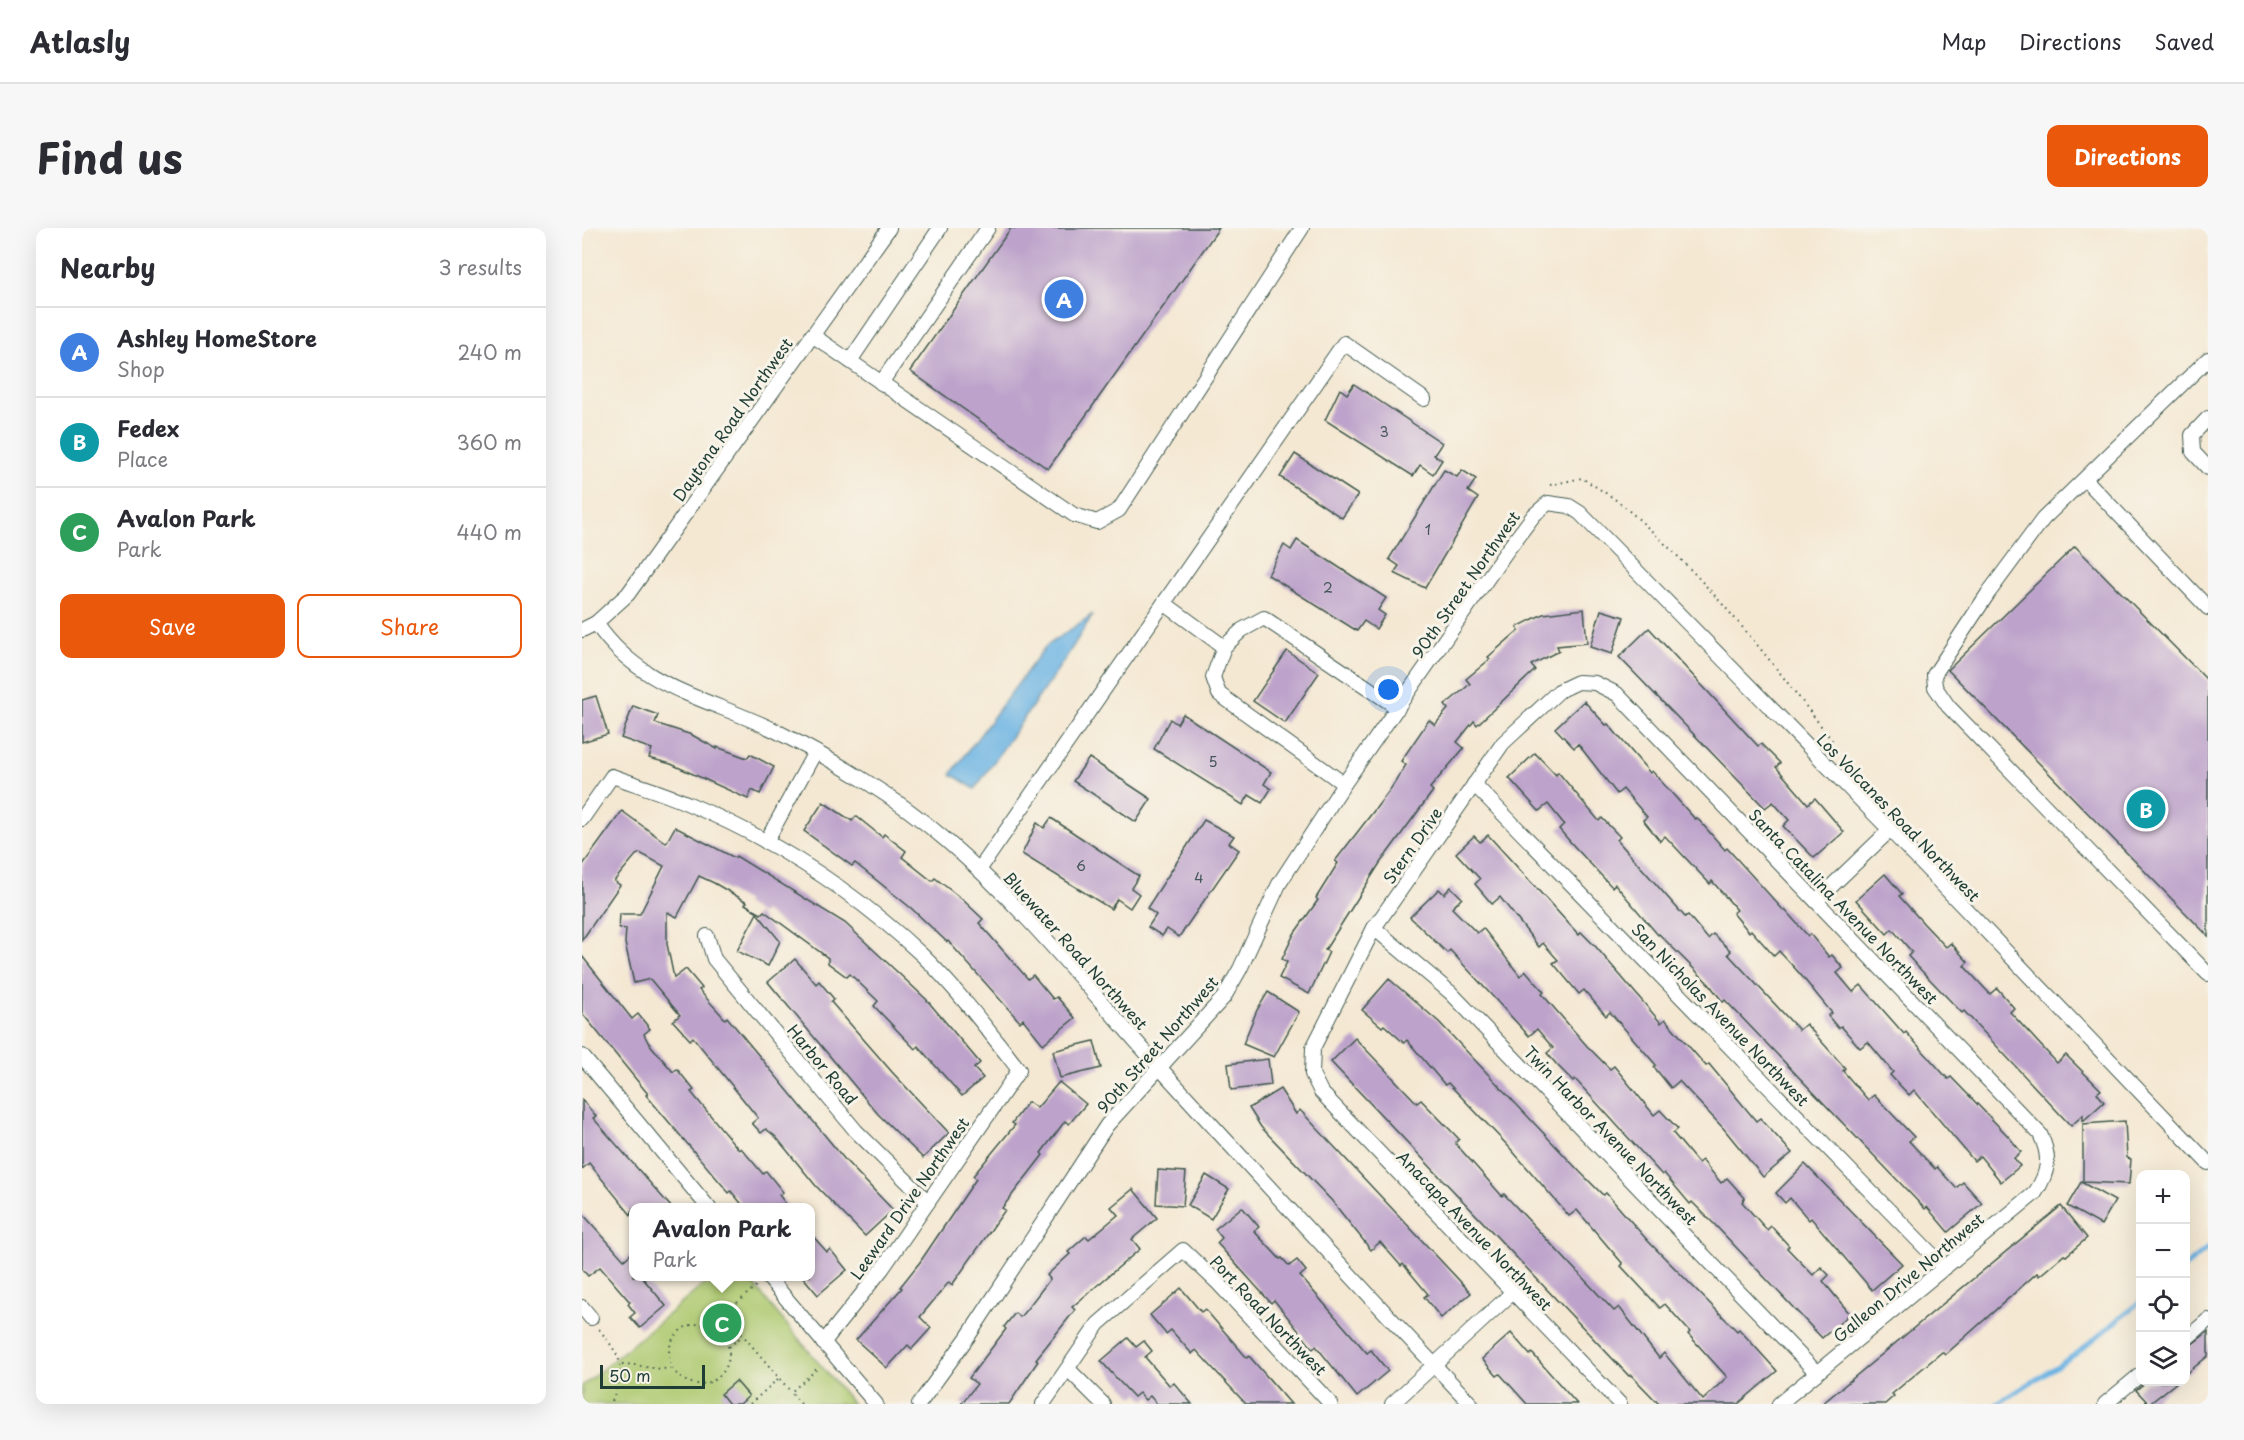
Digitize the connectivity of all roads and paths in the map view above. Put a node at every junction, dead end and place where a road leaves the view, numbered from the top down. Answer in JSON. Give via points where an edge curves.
{"nodes":[{"id":1,"x":889,"y":228,"type":"edge"},
{"id":2,"x":940,"y":228,"type":"edge"},
{"id":3,"x":988,"y":228,"type":"edge"},
{"id":4,"x":1302,"y":228,"type":"edge"},
{"id":5,"x":812,"y":335,"type":"junction"},
{"id":6,"x":2208,"y":360,"type":"edge"},
{"id":7,"x":850,"y":361,"type":"junction"},
{"id":8,"x":882,"y":383,"type":"junction"},
{"id":9,"x":1424,"y":399,"type":"dead end"},
{"id":10,"x":2208,"y":418,"type":"edge"},
{"id":11,"x":2208,"y":468,"type":"edge"},
{"id":12,"x":2085,"y":479,"type":"junction"},
{"id":13,"x":1550,"y":485,"type":"dead end"},
{"id":14,"x":1558,"y":503,"type":"joint"},
{"id":15,"x":1164,"y":603,"type":"junction"},
{"id":16,"x":2208,"y":608,"type":"edge"},
{"id":17,"x":596,"y":623,"type":"junction"},
{"id":18,"x":582,"y":630,"type":"edge"},
{"id":19,"x":1224,"y":647,"type":"junction"},
{"id":20,"x":1595,"y":683,"type":"joint"},
{"id":21,"x":1398,"y":708,"type":"junction"},
{"id":22,"x":1834,"y":743,"type":"dead end"},
{"id":23,"x":815,"y":752,"type":"junction"},
{"id":24,"x":1344,"y":784,"type":"junction"},
{"id":25,"x":1474,"y":784,"type":"junction"},
{"id":26,"x":582,"y":819,"type":"edge"},
{"id":27,"x":1890,"y":830,"type":"junction"},
{"id":28,"x":766,"y":842,"type":"junction"},
{"id":29,"x":980,"y":870,"type":"junction"},
{"id":30,"x":1816,"y":901,"type":"junction"},
{"id":31,"x":1374,"y":928,"type":"junction"},
{"id":32,"x":707,"y":936,"type":"dead end"},
{"id":33,"x":2208,"y":974,"type":"edge"},
{"id":34,"x":582,"y":1056,"type":"edge"},
{"id":35,"x":1159,"y":1067,"type":"junction"},
{"id":36,"x":1312,"y":1074,"type":"joint"},
{"id":37,"x":2208,"y":1163,"type":"edge"},
{"id":38,"x":2048,"y":1167,"type":"joint"},
{"id":39,"x":928,"y":1202,"type":"junction"},
{"id":40,"x":705,"y":1203,"type":"edge"},
{"id":41,"x":1945,"y":1268,"type":"junction"},
{"id":42,"x":771,"y":1281,"type":"edge"},
{"id":43,"x":756,"y":1286,"type":"dead end"},
{"id":44,"x":1512,"y":1293,"type":"junction"},
{"id":45,"x":587,"y":1312,"type":"edge"},
{"id":46,"x":2208,"y":1320,"type":"edge"},
{"id":47,"x":742,"y":1335,"type":"junction"},
{"id":48,"x":2190,"y":1336,"type":"edge"},
{"id":49,"x":823,"y":1342,"type":"junction"},
{"id":50,"x":728,"y":1348,"type":"junction"},
{"id":51,"x":622,"y":1364,"type":"junction"},
{"id":52,"x":1434,"y":1364,"type":"junction"},
{"id":53,"x":819,"y":1367,"type":"dead end"},
{"id":54,"x":672,"y":1368,"type":"junction"},
{"id":55,"x":1068,"y":1369,"type":"junction"},
{"id":56,"x":1817,"y":1373,"type":"junction"},
{"id":57,"x":780,"y":1378,"type":"junction"},
{"id":58,"x":2136,"y":1379,"type":"edge"},
{"id":59,"x":791,"y":1392,"type":"junction"},
{"id":60,"x":611,"y":1404,"type":"edge"},
{"id":61,"x":750,"y":1404,"type":"edge"},
{"id":62,"x":801,"y":1404,"type":"edge"},
{"id":63,"x":876,"y":1404,"type":"edge"},
{"id":64,"x":919,"y":1404,"type":"edge"},
{"id":65,"x":1043,"y":1404,"type":"edge"},
{"id":66,"x":1103,"y":1404,"type":"edge"},
{"id":67,"x":1331,"y":1404,"type":"edge"},
{"id":68,"x":1392,"y":1404,"type":"edge"},
{"id":69,"x":1472,"y":1404,"type":"edge"},
{"id":70,"x":1620,"y":1404,"type":"edge"},
{"id":71,"x":1779,"y":1404,"type":"edge"},
{"id":72,"x":2105,"y":1404,"type":"edge"}],
"edges":[{"from":1,"to":5,"type":"street","name":"Daytona Road Northwest"},
{"from":2,"to":7,"type":"street"},
{"from":3,"to":8,"type":"street"},
{"from":4,"to":8,"type":"street","via":[[1119,510],[1097,522],[1074,515]]},
{"from":5,"to":7,"type":"street"},
{"from":5,"to":17,"type":"street","name":"Daytona Road Northwest","via":[[628,594]]},
{"from":6,"to":12,"type":"street"},
{"from":7,"to":8,"type":"street"},
{"from":9,"to":15,"type":"street","via":[[1344,343]]},
{"from":10,"to":11,"type":"street","via":[[2192,435],[2193,452]]},
{"from":12,"to":16,"type":"street"},
{"from":12,"to":33,"type":"street","via":[[2043,519],[1989,592],[1934,675],[1935,687],[1948,706]]},
{"from":13,"to":22,"type":"path","via":[[1582,478],[1626,508],[1703,581],[1759,645]]},
{"from":14,"to":21,"type":"street","name":"90th Street Northwest","via":[[1548,503],[1534,515]]},
{"from":14,"to":27,"type":"street","name":"Los Volcanes Road Northwest","via":[[1580,513]]},
{"from":15,"to":19,"type":"street"},
{"from":15,"to":29,"type":"street"},
{"from":17,"to":18,"type":"street"},
{"from":17,"to":23,"type":"street","name":"Bluewater Road Northwest","via":[[626,660],[654,679],[740,714]]},
{"from":19,"to":21,"type":"street","via":[[1242,630],[1264,618]]},
{"from":19,"to":24,"type":"street","via":[[1213,677],[1219,694]]},
{"from":20,"to":25,"type":"street","name":"Stern Drive","via":[[1578,682],[1559,691],[1503,743]]},
{"from":20,"to":30,"type":"street","name":"Santa Catalina Avenue Northwest","via":[[1617,694]]},
{"from":21,"to":24,"type":"street","name":"90th Street Northwest"},
{"from":23,"to":28,"type":"street"},
{"from":23,"to":29,"type":"street","name":"Bluewater Road Northwest","via":[[905,808]]},
{"from":24,"to":35,"type":"street","name":"90th Street Northwest","via":[[1279,884],[1224,997]]},
{"from":25,"to":31,"type":"street","name":"Stern Drive"},
{"from":25,"to":41,"type":"street","name":"San Nicholas Avenue Northwest"},
{"from":26,"to":28,"type":"street","via":[[612,776],[689,804]]},
{"from":27,"to":30,"type":"street"},
{"from":27,"to":37,"type":"street","name":"Los Volcanes Road Northwest"},
{"from":28,"to":39,"type":"street","name":"Leeward Drive Northwest","via":[[874,913],[922,956],[968,1004],[1019,1070]]},
{"from":29,"to":35,"type":"street","name":"Bluewater Road Northwest"},
{"from":30,"to":38,"type":"street","name":"Santa Catalina Avenue Northwest","via":[[2040,1134],[2048,1150]]},
{"from":31,"to":36,"type":"street","name":"Stern Drive","via":[[1313,1048]]},
{"from":31,"to":56,"type":"street","name":"Twin Harbor Avenue Northwest","via":[[1451,993]]},
{"from":32,"to":39,"type":"street","name":"Harbor Road","via":[[714,959],[856,1131]]},
{"from":34,"to":40,"type":"street"},
{"from":35,"to":52,"type":"street","name":"Bluewater Road Northwest"},
{"from":35,"to":64,"type":"street","name":"90th Street Northwest","via":[[1107,1125]]},
{"from":36,"to":44,"type":"street","name":"Anacapa Avenue Northwest","via":[[1321,1092]]},
{"from":38,"to":41,"type":"street","name":"Galleon Drive Northwest","via":[[2035,1193]]},
{"from":39,"to":49,"type":"street","name":"Leeward Drive Northwest","via":[[882,1269]]},
{"from":41,"to":56,"type":"street","name":"Galleon Drive Northwest"},
{"from":42,"to":49,"type":"street"},
{"from":43,"to":47,"type":"path","via":[[731,1316]]},
{"from":44,"to":52,"type":"street"},
{"from":44,"to":70,"type":"street","name":"Anacapa Avenue Northwest"},
{"from":45,"to":51,"type":"path"},
{"from":46,"to":48,"type":"street"},
{"from":47,"to":50,"type":"path"},
{"from":47,"to":57,"type":"path"},
{"from":49,"to":63,"type":"street"},
{"from":50,"to":54,"type":"path","via":[[728,1363],[723,1372],[706,1383],[686,1381]]},
{"from":50,"to":54,"type":"path","via":[[715,1328],[706,1324],[686,1326],[672,1339],[668,1358]]},
{"from":51,"to":54,"type":"path","via":[[657,1370]]},
{"from":51,"to":60,"type":"path"},
{"from":52,"to":68,"type":"street"},
{"from":52,"to":69,"type":"street","name":"Bluewater Road Northwest"},
{"from":53,"to":59,"type":"path"},
{"from":55,"to":65,"type":"street"},
{"from":55,"to":66,"type":"street"},
{"from":55,"to":67,"type":"street","name":"Port Road Northwest","via":[[1098,1324],[1182,1250]]},
{"from":56,"to":71,"type":"street","name":"Galleon Drive Northwest"},
{"from":57,"to":59,"type":"path"},
{"from":57,"to":61,"type":"path"},
{"from":58,"to":72,"type":"street"},
{"from":59,"to":62,"type":"path"}]}
